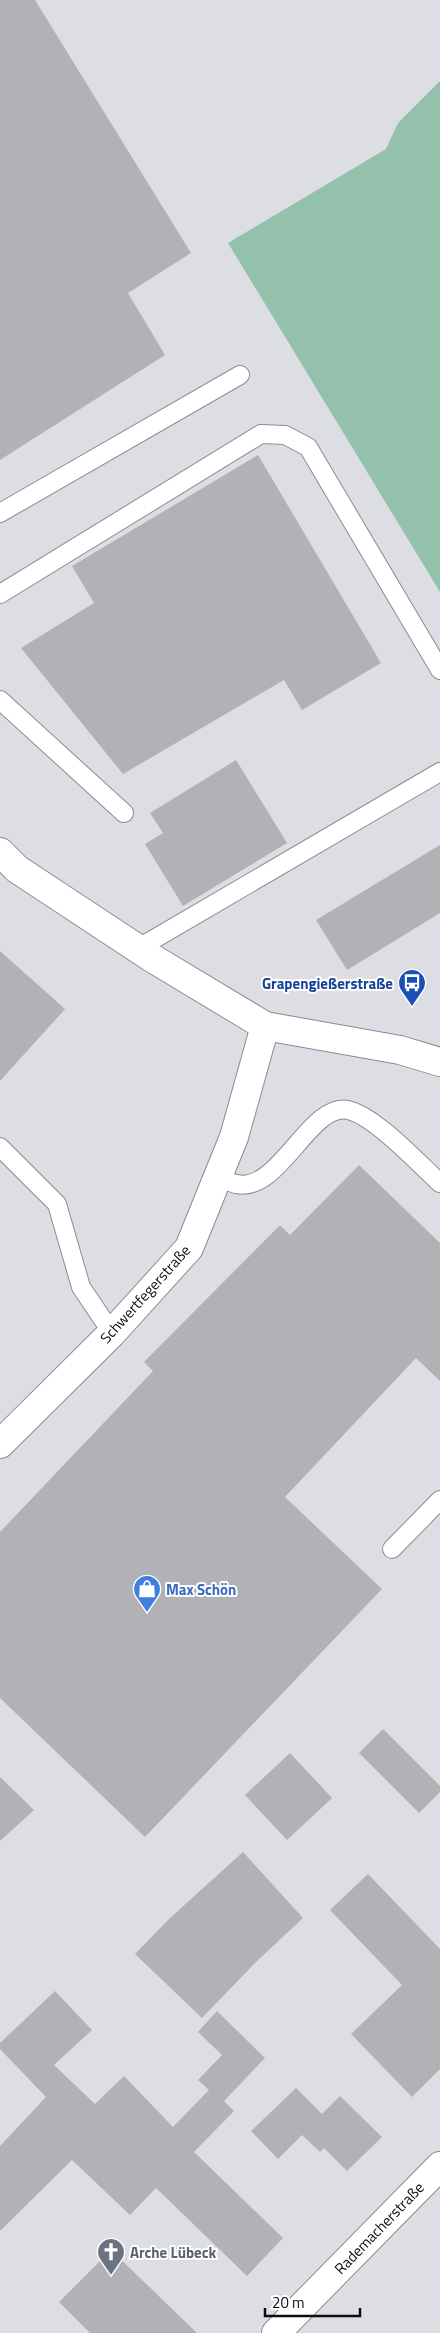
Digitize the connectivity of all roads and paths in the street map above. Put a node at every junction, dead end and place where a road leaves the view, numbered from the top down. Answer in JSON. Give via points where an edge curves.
{"nodes":[{"id":1,"x":240,"y":375,"type":"dead end"},
{"id":2,"x":0,"y":513,"type":"edge"},
{"id":3,"x":0,"y":594,"type":"edge"},
{"id":4,"x":440,"y":670,"type":"edge"},
{"id":5,"x":0,"y":700,"type":"edge"},
{"id":6,"x":440,"y":772,"type":"edge"},
{"id":7,"x":124,"y":813,"type":"dead end"},
{"id":8,"x":0,"y":852,"type":"edge"},
{"id":9,"x":138,"y":949,"type":"junction"},
{"id":10,"x":265,"y":1026,"type":"junction"},
{"id":11,"x":440,"y":1062,"type":"edge"},
{"id":12,"x":0,"y":1147,"type":"edge"},
{"id":13,"x":219,"y":1176,"type":"junction"},
{"id":14,"x":440,"y":1183,"type":"edge"},
{"id":15,"x":112,"y":1334,"type":"junction"},
{"id":16,"x":1,"y":1440,"type":"edge"},
{"id":17,"x":440,"y":1500,"type":"edge"},
{"id":18,"x":392,"y":1549,"type":"dead end"},
{"id":19,"x":440,"y":2166,"type":"edge"},
{"id":20,"x":276,"y":2333,"type":"edge"}],
"edges":[{"from":1,"to":2,"type":"lane"},
{"from":3,"to":4,"type":"lane","via":[[261,434],[285,434],[308,447]]},
{"from":5,"to":7,"type":"lane"},
{"from":6,"to":9,"type":"lane"},
{"from":8,"to":9,"type":"street","via":[[17,868]]},
{"from":9,"to":10,"type":"street"},
{"from":10,"to":11,"type":"street","via":[[400,1050]]},
{"from":10,"to":13,"type":"street","name":"Schwertfegerstraße","via":[[234,1137]]},
{"from":12,"to":15,"type":"lane","via":[[57,1204],[81,1287]]},
{"from":13,"to":14,"type":"lane","via":[[236,1184],[249,1184],[264,1178],[318,1122],[332,1111],[348,1110],[371,1121]]},
{"from":13,"to":15,"type":"street","name":"Schwertfegerstraße","via":[[189,1248]]},
{"from":15,"to":16,"type":"street","name":"Schwertfegerstraße"},
{"from":17,"to":18,"type":"lane"},
{"from":19,"to":20,"type":"street","name":"Rademacherstraße"}]}
